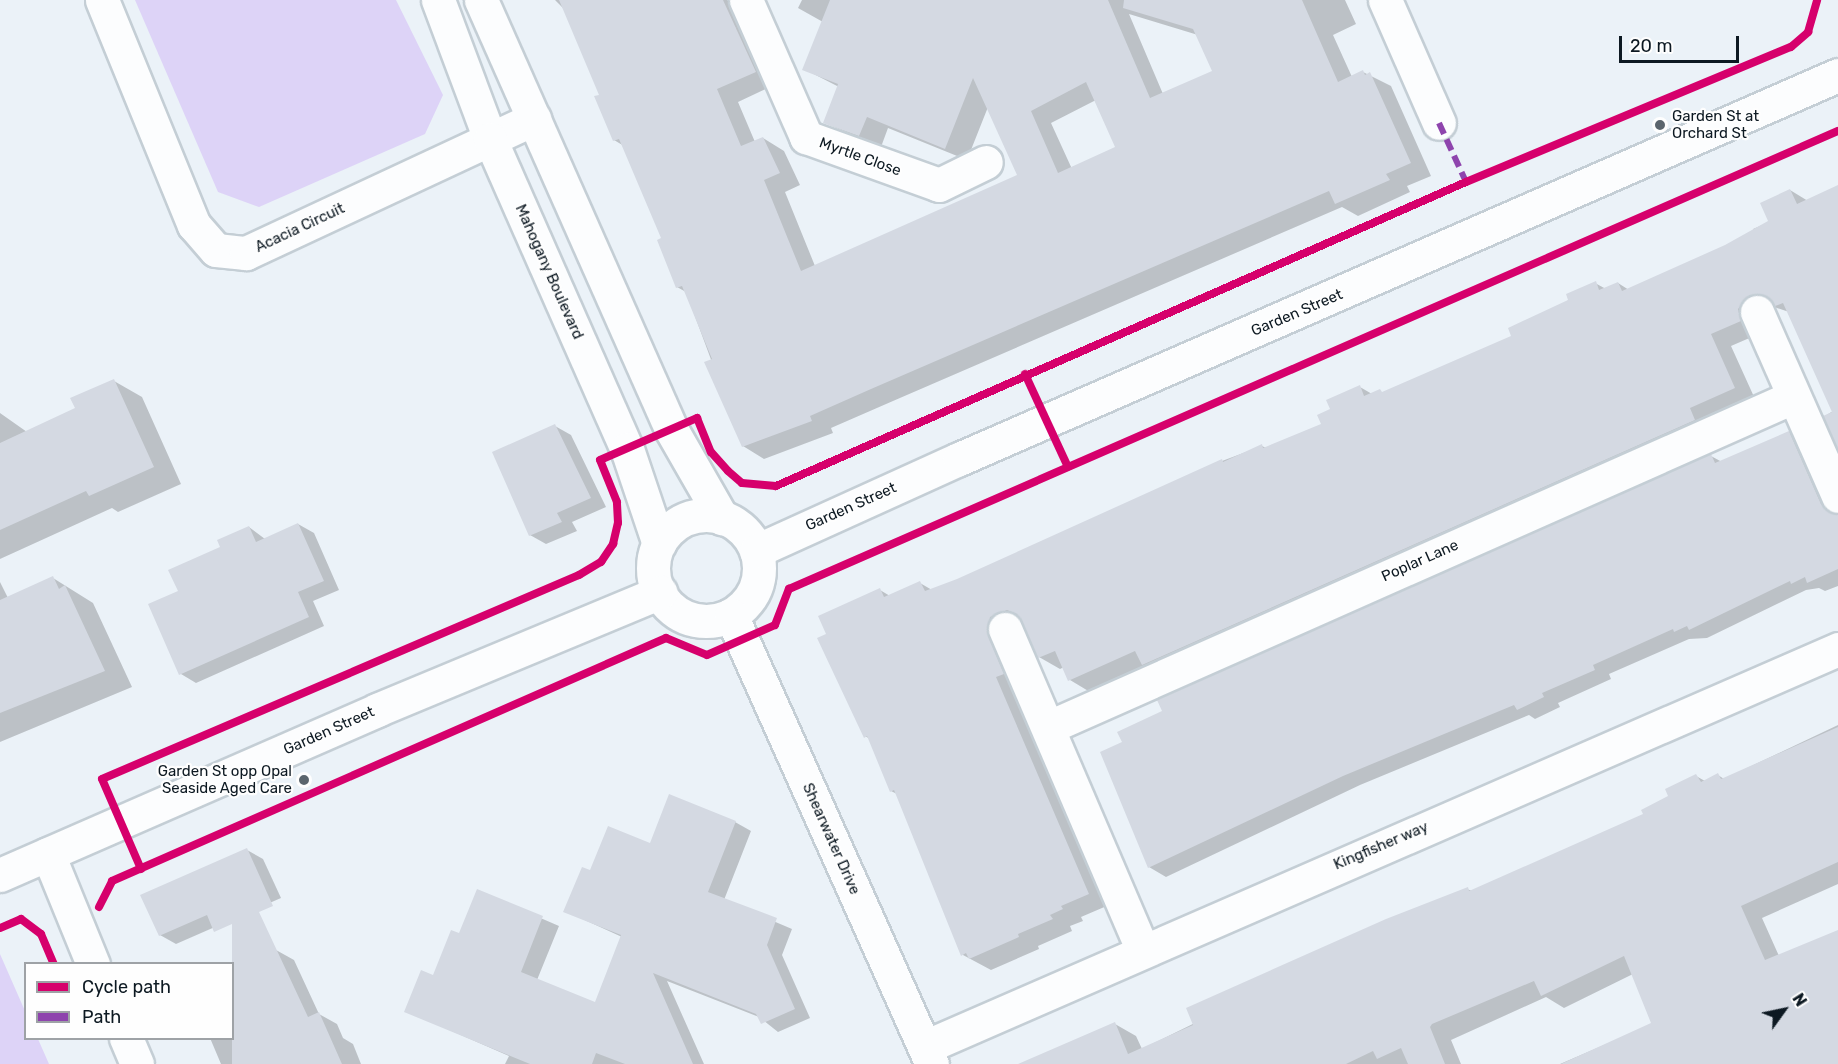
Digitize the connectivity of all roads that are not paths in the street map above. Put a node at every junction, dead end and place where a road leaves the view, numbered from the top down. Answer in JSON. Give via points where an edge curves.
{"nodes":[{"id":1,"x":102,"y":0,"type":"edge"},
{"id":2,"x":438,"y":0,"type":"edge"},
{"id":3,"x":482,"y":0,"type":"edge"},
{"id":4,"x":746,"y":0,"type":"edge"},
{"id":5,"x":1385,"y":0,"type":"edge"},
{"id":6,"x":1838,"y":75,"type":"edge"},
{"id":7,"x":534,"y":119,"type":"junction"},
{"id":8,"x":1439,"y":123,"type":"dead end"},
{"id":9,"x":490,"y":139,"type":"junction"},
{"id":10,"x":986,"y":162,"type":"dead end"},
{"id":11,"x":1757,"y":312,"type":"dead end"},
{"id":12,"x":1793,"y":397,"type":"junction"},
{"id":13,"x":1838,"y":496,"type":"edge"},
{"id":14,"x":722,"y":518,"type":"junction"},
{"id":15,"x":659,"y":544,"type":"junction"},
{"id":16,"x":756,"y":551,"type":"junction"},
{"id":17,"x":660,"y":592,"type":"junction"},
{"id":18,"x":731,"y":615,"type":"junction"},
{"id":19,"x":1005,"y":629,"type":"dead end"},
{"id":20,"x":1838,"y":649,"type":"edge"},
{"id":21,"x":1049,"y":727,"type":"junction"},
{"id":22,"x":48,"y":854,"type":"junction"},
{"id":23,"x":0,"y":875,"type":"edge"},
{"id":24,"x":1142,"y":949,"type":"junction"},
{"id":25,"x":93,"y":962,"type":"edge"},
{"id":26,"x":127,"y":1040,"type":"edge"},
{"id":27,"x":928,"y":1055,"type":"edge"},
{"id":28,"x":137,"y":1064,"type":"edge"}],
"edges":[{"from":1,"to":9,"type":"street","name":"Acacia Circuit","via":[[194,225],[216,250],[246,253]]},
{"from":2,"to":9,"type":"street","name":"Mahogany Boulevard"},
{"from":3,"to":7,"type":"street"},
{"from":4,"to":10,"type":"street","name":"Myrtle Close","via":[[806,137],[939,185]]},
{"from":5,"to":8,"type":"street"},
{"from":6,"to":16,"type":"street","name":"Garden Street"},
{"from":7,"to":9,"type":"street","name":"Acacia Circuit"},
{"from":7,"to":14,"type":"street","via":[[671,429]]},
{"from":9,"to":15,"type":"street","name":"Mahogany Boulevard","via":[[627,449]]},
{"from":11,"to":12,"type":"street"},
{"from":12,"to":13,"type":"street"},
{"from":12,"to":21,"type":"street","name":"Poplar Lane"},
{"from":14,"to":15,"type":"street","via":[[690,518],[669,531]]},
{"from":14,"to":16,"type":"street","via":[[743,531]]},
{"from":15,"to":17,"type":"street","via":[[654,568]]},
{"from":16,"to":18,"type":"street","via":[[757,584],[749,599]]},
{"from":17,"to":18,"type":"street","via":[[669,605],[690,618],[706,621]]},
{"from":17,"to":22,"type":"street","name":"Garden Street"},
{"from":18,"to":27,"type":"street","name":"Shearwater Drive"},
{"from":19,"to":21,"type":"street"},
{"from":20,"to":24,"type":"street","name":"Kingfisher way"},
{"from":21,"to":24,"type":"street"},
{"from":22,"to":23,"type":"street","name":"Garden Street"},
{"from":22,"to":25,"type":"street"},
{"from":24,"to":27,"type":"street","name":"Kingfisher way"},
{"from":26,"to":28,"type":"street"}]}
